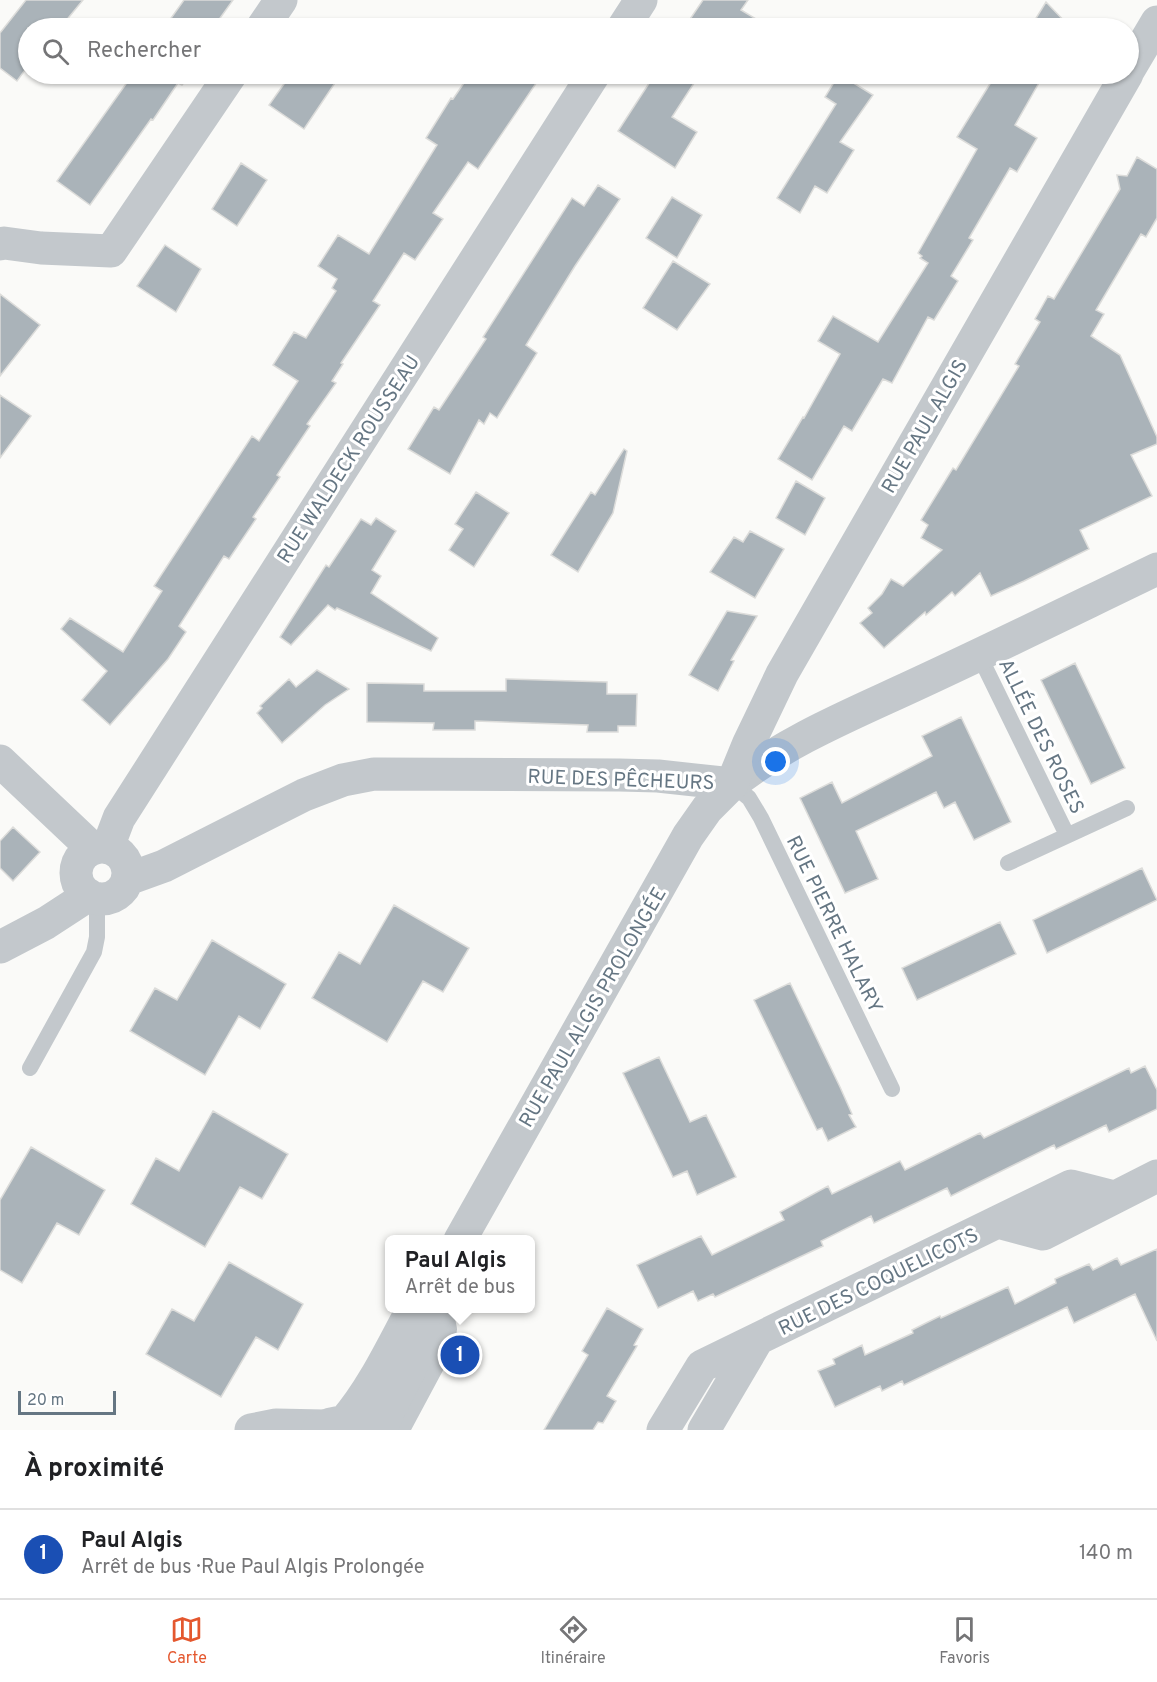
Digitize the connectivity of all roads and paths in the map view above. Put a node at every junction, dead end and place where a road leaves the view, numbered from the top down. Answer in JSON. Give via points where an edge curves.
{"nodes":[{"id":1,"x":281,"y":0,"type":"edge"},
{"id":2,"x":641,"y":0,"type":"edge"},
{"id":3,"x":269,"y":18,"type":"edge"},
{"id":4,"x":629,"y":18,"type":"edge"},
{"id":5,"x":1157,"y":22,"type":"edge"},
{"id":6,"x":1139,"y":53,"type":"edge"},
{"id":7,"x":224,"y":84,"type":"edge"},
{"id":8,"x":588,"y":84,"type":"edge"},
{"id":9,"x":1121,"y":84,"type":"edge"},
{"id":10,"x":0,"y":244,"type":"edge"},
{"id":11,"x":1157,"y":569,"type":"edge"},
{"id":12,"x":979,"y":655,"type":"junction"},
{"id":13,"x":0,"y":761,"type":"edge"},
{"id":14,"x":732,"y":784,"type":"junction"},
{"id":15,"x":1127,"y":808,"type":"dead end"},
{"id":16,"x":1067,"y":835,"type":"junction"},
{"id":17,"x":100,"y":848,"type":"junction"},
{"id":18,"x":1008,"y":863,"type":"dead end"},
{"id":19,"x":128,"y":879,"type":"junction"},
{"id":20,"x":93,"y":897,"type":"junction"},
{"id":21,"x":0,"y":947,"type":"edge"},
{"id":22,"x":30,"y":1068,"type":"dead end"},
{"id":23,"x":892,"y":1089,"type":"dead end"},
{"id":24,"x":1157,"y":1176,"type":"edge"},
{"id":25,"x":464,"y":1235,"type":"edge"},
{"id":26,"x":410,"y":1313,"type":"edge"},
{"id":27,"x":435,"y":1313,"type":"edge"},
{"id":28,"x":446,"y":1313,"type":"edge"},
{"id":29,"x":757,"y":1340,"type":"junction"},
{"id":30,"x":339,"y":1427,"type":"edge"},
{"id":31,"x":253,"y":1430,"type":"edge"},
{"id":32,"x":381,"y":1430,"type":"edge"},
{"id":33,"x":402,"y":1430,"type":"edge"},
{"id":34,"x":663,"y":1430,"type":"edge"},
{"id":35,"x":704,"y":1430,"type":"edge"}],
"edges":[{"from":1,"to":3,"type":"street"},
{"from":2,"to":4,"type":"street"},
{"from":5,"to":6,"type":"street","name":"RUE PAUL ALGIS"},
{"from":7,"to":10,"type":"street","via":[[111,251]]},
{"from":8,"to":17,"type":"street","name":"RUE WALDECK ROUSSEAU"},
{"from":9,"to":14,"type":"street","name":"RUE PAUL ALGIS","via":[[782,674]]},
{"from":11,"to":12,"type":"street","name":"RUE DES PÊCHEURS"},
{"from":12,"to":14,"type":"street","name":"RUE DES PÊCHEURS","via":[[788,747]]},
{"from":12,"to":16,"type":"lane","name":"ALLÉE DES ROSES"},
{"from":13,"to":17,"type":"street"},
{"from":14,"to":19,"type":"street","name":"RUE DES PÊCHEURS","via":[[658,776],[374,774],[343,780],[304,795],[164,866]]},
{"from":14,"to":23,"type":"lane","name":"RUE PIERRE HALARY","via":[[749,798],[761,818]]},
{"from":14,"to":25,"type":"street","name":"RUE PAUL ALGIS PROLONGÉE","via":[[688,836]]},
{"from":15,"to":16,"type":"lane","name":"ALLÉE DES ROSES"},
{"from":16,"to":18,"type":"lane","name":"ALLÉE DES ROSES"},
{"from":17,"to":19,"type":"street","via":[[122,855]]},
{"from":17,"to":20,"type":"street","via":[[80,859],[76,875],[78,883]]},
{"from":19,"to":20,"type":"street","via":[[112,897]]},
{"from":20,"to":21,"type":"street"},
{"from":20,"to":22,"type":"lane","via":[[97,937],[93,952]]},
{"from":24,"to":29,"type":"street","name":"RUE DES COQUELICOTS","via":[[1114,1197],[1071,1186]]},
{"from":26,"to":30,"type":"street","via":[[356,1409]]},
{"from":27,"to":32,"type":"street"},
{"from":28,"to":33,"type":"lane","via":[[447,1346]]},
{"from":29,"to":34,"type":"street","name":"RUE DES COQUELICOTS","via":[[702,1366]]},
{"from":29,"to":35,"type":"street","name":"RUE DES COQUELICOTS"},
{"from":30,"to":31,"type":"street","via":[[276,1425]]}]}
